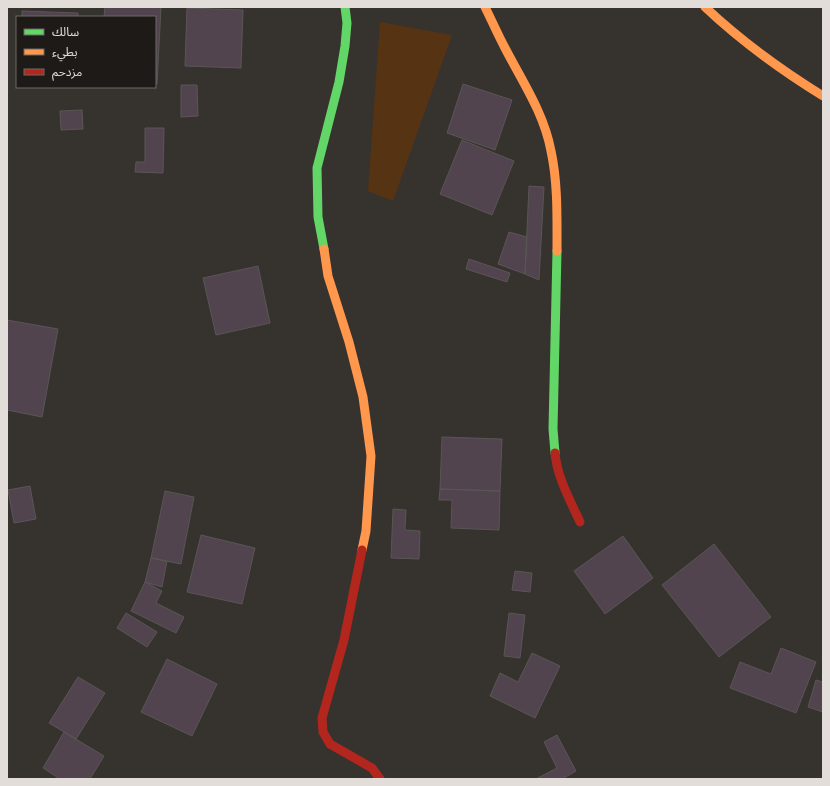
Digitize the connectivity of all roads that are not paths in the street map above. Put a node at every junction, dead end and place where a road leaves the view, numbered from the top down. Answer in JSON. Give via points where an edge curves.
{"nodes":[{"id":1,"x":345,"y":7,"type":"edge"},
{"id":2,"x":485,"y":7,"type":"edge"},
{"id":3,"x":705,"y":7,"type":"edge"},
{"id":4,"x":823,"y":96,"type":"edge"},
{"id":5,"x":580,"y":522,"type":"dead end"},
{"id":6,"x":380,"y":779,"type":"edge"}],
"edges":[{"from":1,"to":6,"type":"street","via":[[345,46],[339,82],[318,168],[318,217],[328,276],[363,397],[371,456],[366,531],[355,590],[322,718],[323,732],[330,744],[372,768]]},
{"from":2,"to":5,"type":"street","via":[[541,118],[551,150],[556,189],[557,240],[553,429],[556,464]]},
{"from":3,"to":4,"type":"street","via":[[748,45]]}]}
